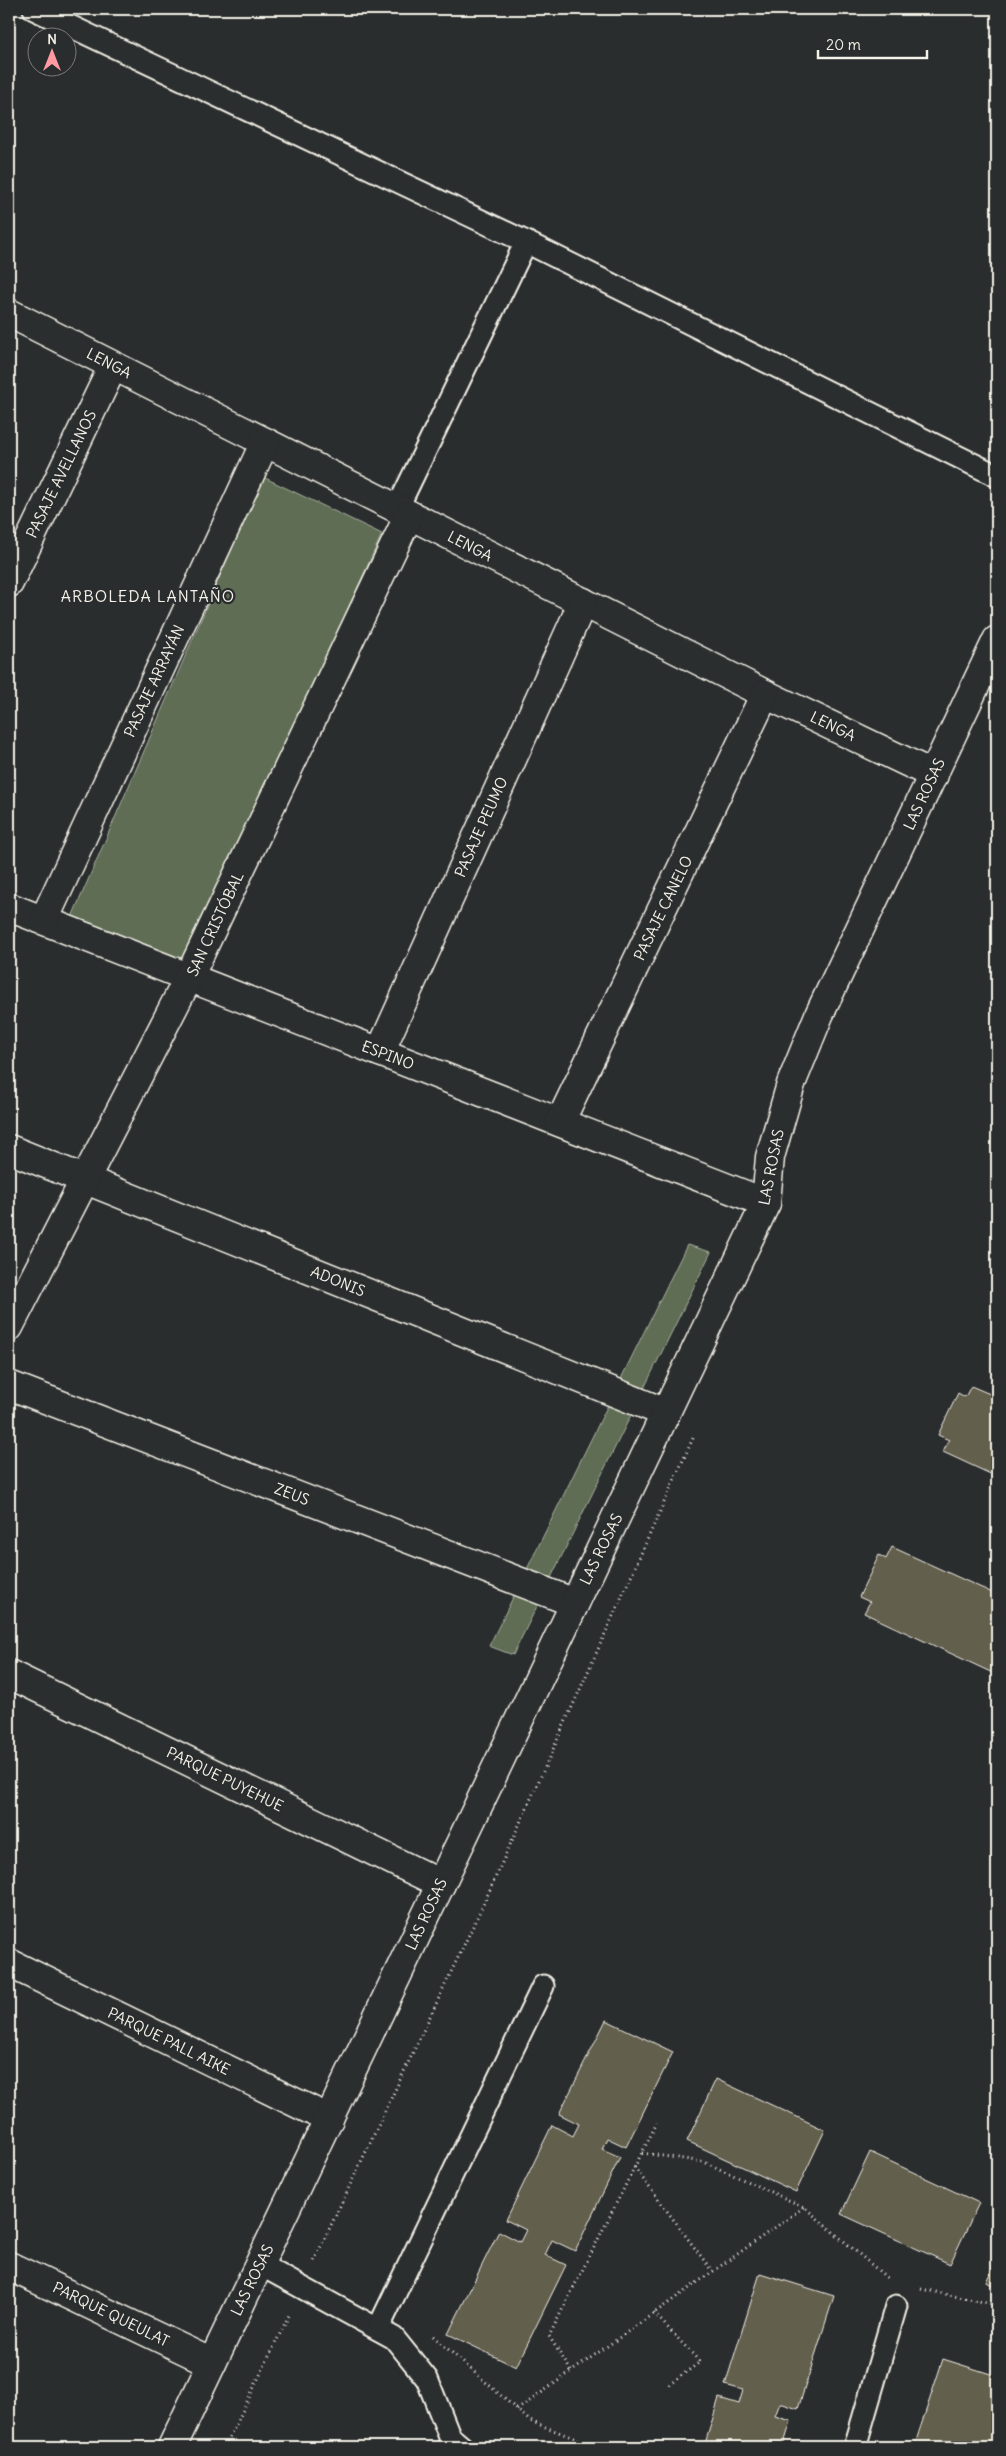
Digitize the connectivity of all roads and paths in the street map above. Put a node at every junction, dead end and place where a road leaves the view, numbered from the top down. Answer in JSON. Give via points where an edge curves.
{"nodes":[{"id":1,"x":34,"y":9,"type":"edge"},
{"id":2,"x":526,"y":242,"type":"junction"},
{"id":3,"x":9,"y":314,"type":"edge"},
{"id":4,"x":113,"y":366,"type":"junction"},
{"id":5,"x":265,"y":442,"type":"junction"},
{"id":6,"x":997,"y":476,"type":"edge"},
{"id":7,"x":403,"y":512,"type":"junction"},
{"id":8,"x":9,"y":583,"type":"edge"},
{"id":9,"x":583,"y":602,"type":"junction"},
{"id":10,"x":997,"y":640,"type":"edge"},
{"id":11,"x":765,"y":694,"type":"junction"},
{"id":12,"x":934,"y":775,"type":"junction"},
{"id":13,"x":9,"y":907,"type":"edge"},
{"id":14,"x":44,"y":920,"type":"junction"},
{"id":15,"x":190,"y":977,"type":"junction"},
{"id":16,"x":380,"y":1052,"type":"junction"},
{"id":17,"x":560,"y":1122,"type":"junction"},
{"id":18,"x":9,"y":1149,"type":"edge"},
{"id":19,"x":84,"y":1178,"type":"junction"},
{"id":20,"x":766,"y":1203,"type":"junction"},
{"id":21,"x":9,"y":1327,"type":"edge"},
{"id":22,"x":9,"y":1385,"type":"edge"},
{"id":23,"x":666,"y":1413,"type":"junction"},
{"id":24,"x":694,"y":1435,"type":"dead end"},
{"id":25,"x":575,"y":1603,"type":"junction"},
{"id":26,"x":9,"y":1674,"type":"edge"},
{"id":27,"x":441,"y":1884,"type":"junction"},
{"id":28,"x":9,"y":1963,"type":"edge"},
{"id":29,"x":543,"y":1986,"type":"dead end"},
{"id":30,"x":329,"y":2119,"type":"junction"},
{"id":31,"x":657,"y":2123,"type":"dead end"},
{"id":32,"x":642,"y":2153,"type":"junction"},
{"id":33,"x":634,"y":2168,"type":"junction"},
{"id":34,"x":804,"y":2207,"type":"junction"},
{"id":35,"x":259,"y":2264,"type":"junction"},
{"id":36,"x":9,"y":2266,"type":"edge"},
{"id":37,"x":712,"y":2271,"type":"junction"},
{"id":38,"x":893,"y":2283,"type":"dead end"},
{"id":39,"x":912,"y":2287,"type":"dead end"},
{"id":40,"x":301,"y":2288,"type":"junction"},
{"id":41,"x":997,"y":2305,"type":"edge"},
{"id":42,"x":896,"y":2306,"type":"dead end"},
{"id":43,"x":388,"y":2307,"type":"junction"},
{"id":44,"x":654,"y":2313,"type":"junction"},
{"id":45,"x":378,"y":2329,"type":"junction"},
{"id":46,"x":212,"y":2363,"type":"junction"},
{"id":47,"x":571,"y":2371,"type":"junction"},
{"id":48,"x":666,"y":2387,"type":"dead end"},
{"id":49,"x":517,"y":2410,"type":"junction"},
{"id":50,"x":172,"y":2447,"type":"edge"},
{"id":51,"x":226,"y":2447,"type":"edge"},
{"id":52,"x":462,"y":2447,"type":"edge"},
{"id":53,"x":597,"y":2447,"type":"edge"},
{"id":54,"x":855,"y":2447,"type":"edge"}],
"edges":[{"from":1,"to":2,"type":"lane"},
{"from":2,"to":6,"type":"lane"},
{"from":2,"to":7,"type":"lane"},
{"from":3,"to":4,"type":"street","name":"LENGA"},
{"from":4,"to":5,"type":"street","name":"LENGA"},
{"from":4,"to":8,"type":"street","name":"PASAJE AVELLANOS"},
{"from":5,"to":7,"type":"street","name":"LENGA"},
{"from":5,"to":14,"type":"street","name":"PASAJE ARRAYÁN"},
{"from":7,"to":9,"type":"street","name":"LENGA"},
{"from":7,"to":15,"type":"street","name":"SAN CRISTÓBAL"},
{"from":9,"to":11,"type":"street","name":"LENGA"},
{"from":9,"to":16,"type":"street","name":"PASAJE PEUMO"},
{"from":10,"to":12,"type":"street","name":"LAS ROSAS"},
{"from":11,"to":12,"type":"street","name":"LENGA"},
{"from":11,"to":17,"type":"street","name":"PASAJE CANELO"},
{"from":12,"to":20,"type":"street","name":"LAS ROSAS","via":[[819,1015],[791,1084],[770,1156]]},
{"from":13,"to":14,"type":"street","name":"ESPINO"},
{"from":14,"to":15,"type":"street","name":"ESPINO"},
{"from":15,"to":16,"type":"street","name":"ESPINO"},
{"from":15,"to":19,"type":"street","name":"SAN CRISTÓBAL"},
{"from":16,"to":17,"type":"street","name":"ESPINO"},
{"from":17,"to":20,"type":"street","name":"ESPINO"},
{"from":18,"to":19,"type":"street","name":"ADONIS"},
{"from":19,"to":21,"type":"street","name":"SAN CRISTÓBAL"},
{"from":19,"to":23,"type":"street","name":"ADONIS"},
{"from":20,"to":23,"type":"street","name":"LAS ROSAS"},
{"from":22,"to":25,"type":"street","name":"ZEUS"},
{"from":23,"to":25,"type":"street","name":"LAS ROSAS"},
{"from":24,"to":40,"type":"path","via":[[483,1905]]},
{"from":25,"to":27,"type":"street","name":"LAS ROSAS"},
{"from":26,"to":27,"type":"street","name":"PARQUE PUYEHUE"},
{"from":27,"to":30,"type":"street","name":"LAS ROSAS"},
{"from":28,"to":30,"type":"street","name":"PARQUE PALL AIKE"},
{"from":29,"to":43,"type":"lane"},
{"from":30,"to":35,"type":"street","name":"LAS ROSAS"},
{"from":31,"to":32,"type":"path"},
{"from":32,"to":33,"type":"path"},
{"from":32,"to":34,"type":"path","via":[[704,2162]]},
{"from":33,"to":37,"type":"path"},
{"from":33,"to":47,"type":"path","via":[[549,2336]]},
{"from":34,"to":37,"type":"path"},
{"from":34,"to":38,"type":"path"},
{"from":35,"to":40,"type":"lane"},
{"from":35,"to":46,"type":"street","name":"LAS ROSAS"},
{"from":36,"to":46,"type":"street","name":"PARQUE QUEULAT"},
{"from":37,"to":44,"type":"path"},
{"from":39,"to":41,"type":"path"},
{"from":40,"to":45,"type":"lane"},
{"from":40,"to":51,"type":"path"},
{"from":42,"to":54,"type":"lane"},
{"from":43,"to":45,"type":"lane"},
{"from":43,"to":49,"type":"path","via":[[428,2332]]},
{"from":44,"to":47,"type":"path"},
{"from":44,"to":48,"type":"path","via":[[700,2362]]},
{"from":45,"to":52,"type":"lane","via":[[394,2338],[428,2379],[450,2437]]},
{"from":46,"to":50,"type":"street","name":"LAS ROSAS"},
{"from":47,"to":49,"type":"path"},
{"from":49,"to":53,"type":"path","via":[[530,2420]]}]}
